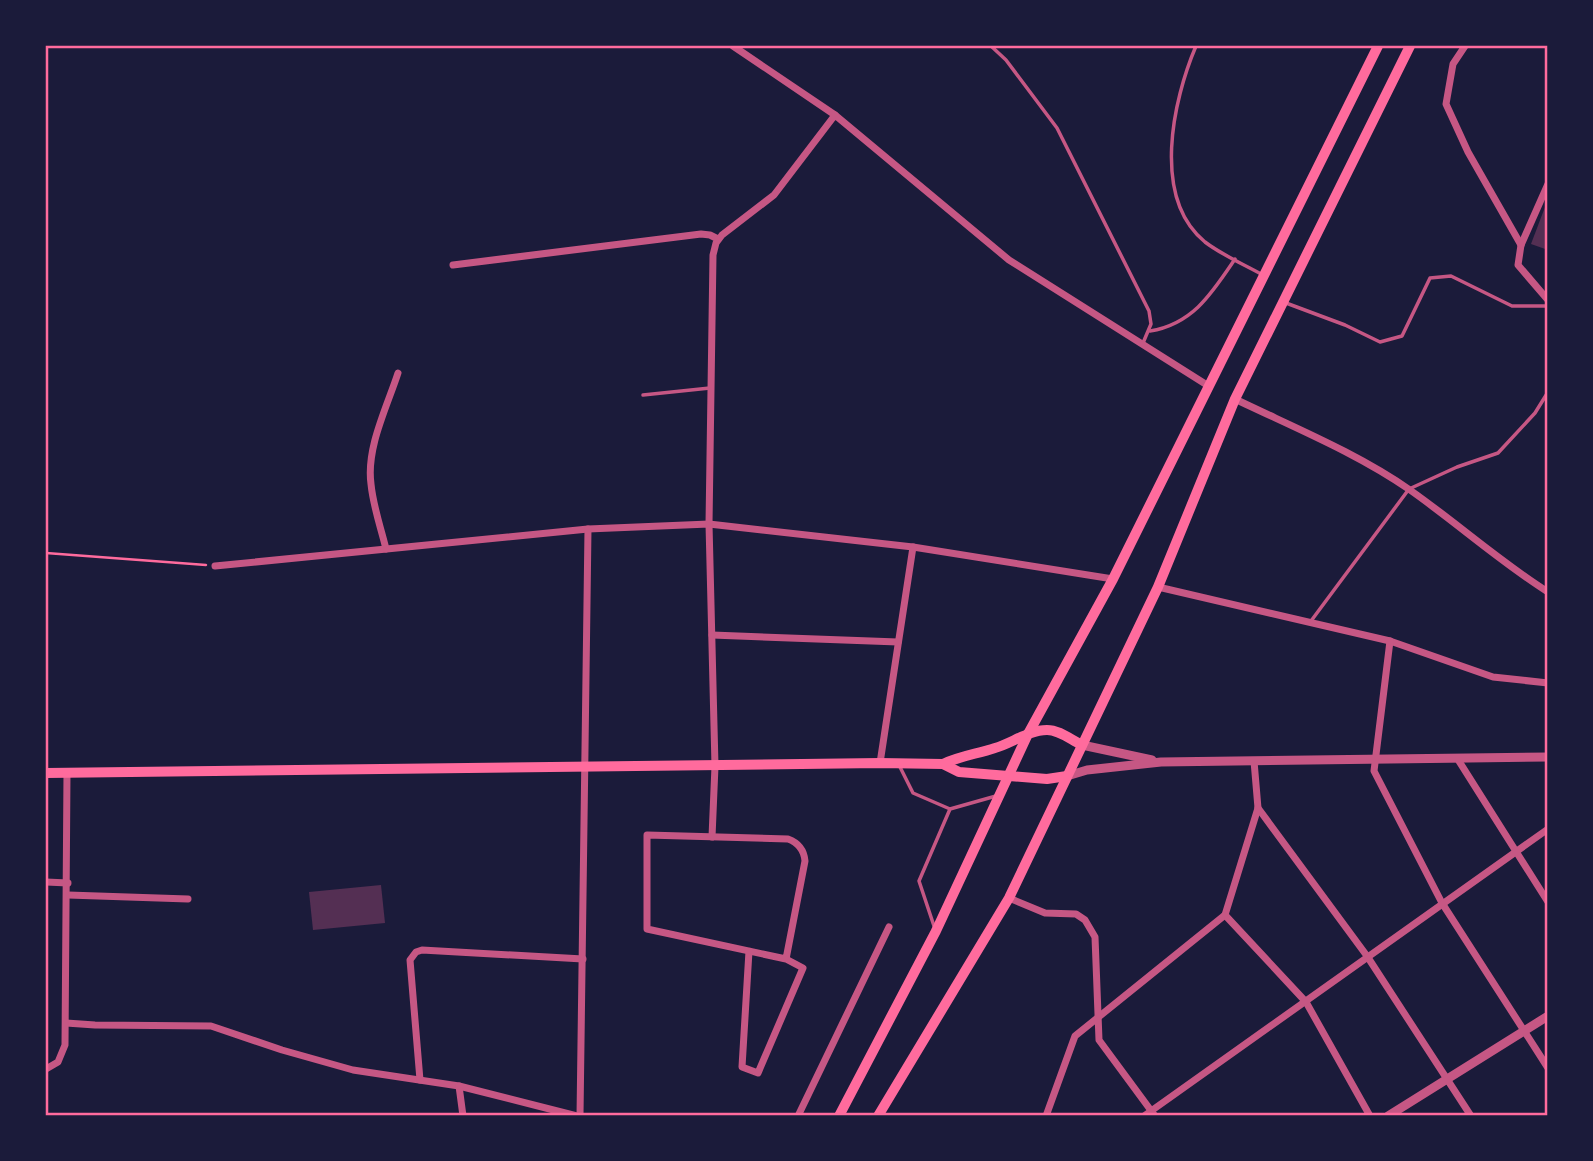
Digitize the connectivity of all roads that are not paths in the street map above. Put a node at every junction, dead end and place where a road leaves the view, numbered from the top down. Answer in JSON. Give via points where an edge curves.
{"nodes":[{"id":1,"x":733,"y":46,"type":"edge"},
{"id":2,"x":991,"y":46,"type":"edge"},
{"id":3,"x":1196,"y":46,"type":"edge"},
{"id":4,"x":1378,"y":46,"type":"edge"},
{"id":5,"x":1410,"y":46,"type":"edge"},
{"id":6,"x":1465,"y":46,"type":"edge"},
{"id":7,"x":835,"y":115,"type":"junction"},
{"id":8,"x":1548,"y":184,"type":"edge"},
{"id":9,"x":719,"y":239,"type":"junction"},
{"id":10,"x":1521,"y":245,"type":"junction"},
{"id":11,"x":1235,"y":260,"type":"junction"},
{"id":12,"x":453,"y":265,"type":"dead end"},
{"id":13,"x":1262,"y":275,"type":"junction"},
{"id":14,"x":1283,"y":301,"type":"junction"},
{"id":15,"x":1548,"y":303,"type":"edge"},
{"id":16,"x":1150,"y":331,"type":"junction"},
{"id":17,"x":1142,"y":344,"type":"junction"},
{"id":18,"x":398,"y":373,"type":"dead end"},
{"id":19,"x":1207,"y":385,"type":"junction"},
{"id":20,"x":711,"y":387,"type":"junction"},
{"id":21,"x":1548,"y":392,"type":"edge"},
{"id":22,"x":643,"y":395,"type":"dead end"},
{"id":23,"x":1235,"y":398,"type":"junction"},
{"id":24,"x":1409,"y":489,"type":"junction"},
{"id":25,"x":709,"y":524,"type":"junction"},
{"id":26,"x":588,"y":529,"type":"junction"},
{"id":27,"x":912,"y":547,"type":"junction"},
{"id":28,"x":386,"y":549,"type":"junction"},
{"id":29,"x":215,"y":566,"type":"road end"},
{"id":30,"x":1113,"y":579,"type":"junction"},
{"id":31,"x":1158,"y":587,"type":"junction"},
{"id":32,"x":1548,"y":593,"type":"edge"},
{"id":33,"x":1310,"y":623,"type":"junction"},
{"id":34,"x":712,"y":635,"type":"junction"},
{"id":35,"x":1390,"y":641,"type":"junction"},
{"id":36,"x":898,"y":642,"type":"junction"},
{"id":37,"x":1548,"y":683,"type":"edge"},
{"id":38,"x":1028,"y":734,"type":"junction"},
{"id":39,"x":1082,"y":745,"type":"junction"},
{"id":40,"x":1548,"y":757,"type":"edge"},
{"id":41,"x":1457,"y":758,"type":"junction"},
{"id":42,"x":1374,"y":759,"type":"junction"},
{"id":43,"x":1254,"y":761,"type":"junction"},
{"id":44,"x":1161,"y":762,"type":"junction"},
{"id":45,"x":880,"y":763,"type":"junction"},
{"id":46,"x":898,"y":764,"type":"junction"},
{"id":47,"x":943,"y":764,"type":"junction"},
{"id":48,"x":586,"y":765,"type":"junction"},
{"id":49,"x":715,"y":766,"type":"junction"},
{"id":50,"x":46,"y":773,"type":"edge"},
{"id":51,"x":67,"y":773,"type":"junction"},
{"id":52,"x":1009,"y":775,"type":"junction"},
{"id":53,"x":1067,"y":776,"type":"junction"},
{"id":54,"x":998,"y":796,"type":"junction"},
{"id":55,"x":950,"y":808,"type":"junction"},
{"id":56,"x":1258,"y":808,"type":"junction"},
{"id":57,"x":1548,"y":829,"type":"edge"},
{"id":58,"x":712,"y":837,"type":"junction"},
{"id":59,"x":1516,"y":852,"type":"junction"},
{"id":60,"x":46,"y":883,"type":"edge"},
{"id":61,"x":68,"y":883,"type":"junction"},
{"id":62,"x":68,"y":895,"type":"junction"},
{"id":63,"x":1009,"y":898,"type":"junction"},
{"id":64,"x":188,"y":899,"type":"dead end"},
{"id":65,"x":1548,"y":902,"type":"edge"},
{"id":66,"x":1442,"y":903,"type":"junction"},
{"id":67,"x":1225,"y":915,"type":"junction"},
{"id":68,"x":889,"y":927,"type":"dead end"},
{"id":69,"x":936,"y":931,"type":"junction"},
{"id":70,"x":749,"y":951,"type":"junction"},
{"id":71,"x":1367,"y":956,"type":"junction"},
{"id":72,"x":583,"y":959,"type":"junction"},
{"id":73,"x":786,"y":959,"type":"junction"},
{"id":74,"x":1306,"y":1002,"type":"junction"},
{"id":75,"x":1098,"y":1014,"type":"junction"},
{"id":76,"x":1548,"y":1016,"type":"edge"},
{"id":77,"x":66,"y":1023,"type":"junction"},
{"id":78,"x":1523,"y":1031,"type":"junction"},
{"id":79,"x":1548,"y":1068,"type":"edge"},
{"id":80,"x":46,"y":1069,"type":"edge"},
{"id":81,"x":1448,"y":1077,"type":"junction"},
{"id":82,"x":420,"y":1080,"type":"junction"},
{"id":83,"x":459,"y":1086,"type":"junction"},
{"id":84,"x":1153,"y":1113,"type":"edge"},
{"id":85,"x":463,"y":1115,"type":"edge"},
{"id":86,"x":579,"y":1115,"type":"edge"},
{"id":87,"x":798,"y":1115,"type":"edge"},
{"id":88,"x":839,"y":1115,"type":"edge"},
{"id":89,"x":878,"y":1115,"type":"edge"},
{"id":90,"x":1046,"y":1115,"type":"edge"},
{"id":91,"x":1144,"y":1115,"type":"edge"},
{"id":92,"x":1370,"y":1115,"type":"edge"},
{"id":93,"x":1388,"y":1115,"type":"edge"},
{"id":94,"x":1471,"y":1115,"type":"edge"}],
"edges":[{"from":1,"to":7,"type":"street"},
{"from":2,"to":16,"type":"lane","via":[[1057,128],[1149,311]]},
{"from":3,"to":11,"type":"lane","via":[[1175,123],[1172,177],[1191,225],[1205,242]]},
{"from":4,"to":13,"type":"main road"},
{"from":5,"to":14,"type":"main road"},
{"from":6,"to":10,"type":"street","via":[[1453,64],[1446,104]]},
{"from":7,"to":9,"type":"street","via":[[774,195]]},
{"from":7,"to":17,"type":"street","via":[[1009,260]]},
{"from":8,"to":10,"type":"street"},
{"from":9,"to":12,"type":"street","via":[[701,234]]},
{"from":9,"to":20,"type":"street","via":[[713,254]]},
{"from":10,"to":15,"type":"street","via":[[1518,265]]},
{"from":11,"to":13,"type":"lane"},
{"from":11,"to":16,"type":"lane","via":[[1189,316]]},
{"from":13,"to":19,"type":"main road"},
{"from":14,"to":15,"type":"lane","via":[[1380,342],[1402,336],[1430,278],[1451,276],[1512,306]]},
{"from":14,"to":23,"type":"main road"},
{"from":16,"to":17,"type":"lane"},
{"from":17,"to":19,"type":"street"},
{"from":18,"to":28,"type":"street","via":[[370,466],[370,485]]},
{"from":19,"to":30,"type":"main road"},
{"from":20,"to":22,"type":"lane"},
{"from":20,"to":25,"type":"street"},
{"from":21,"to":24,"type":"lane","via":[[1498,453]]},
{"from":23,"to":24,"type":"street"},
{"from":23,"to":31,"type":"main road"},
{"from":24,"to":32,"type":"street"},
{"from":24,"to":33,"type":"lane"},
{"from":25,"to":26,"type":"street"},
{"from":25,"to":27,"type":"street"},
{"from":25,"to":34,"type":"street"},
{"from":26,"to":28,"type":"street"},
{"from":26,"to":48,"type":"street"},
{"from":27,"to":30,"type":"street"},
{"from":27,"to":36,"type":"street"},
{"from":28,"to":29,"type":"street"},
{"from":30,"to":38,"type":"main road"},
{"from":31,"to":33,"type":"street"},
{"from":31,"to":39,"type":"main road"},
{"from":33,"to":35,"type":"street"},
{"from":34,"to":36,"type":"street"},
{"from":34,"to":49,"type":"street"},
{"from":35,"to":37,"type":"street","via":[[1493,677]]},
{"from":35,"to":42,"type":"street"},
{"from":36,"to":45,"type":"street"},
{"from":38,"to":39,"type":"main road","via":[[1056,731]]},
{"from":38,"to":47,"type":"main road"},
{"from":38,"to":52,"type":"main road"},
{"from":39,"to":44,"type":"street"},
{"from":39,"to":53,"type":"main road"},
{"from":40,"to":41,"type":"street"},
{"from":41,"to":42,"type":"street"},
{"from":41,"to":59,"type":"street"},
{"from":42,"to":43,"type":"street"},
{"from":42,"to":66,"type":"street","via":[[1374,771]]},
{"from":43,"to":44,"type":"street"},
{"from":43,"to":56,"type":"street"},
{"from":44,"to":53,"type":"street"},
{"from":45,"to":46,"type":"main road"},
{"from":45,"to":49,"type":"main road"},
{"from":46,"to":47,"type":"main road"},
{"from":46,"to":55,"type":"lane","via":[[913,793]]},
{"from":47,"to":52,"type":"main road","via":[[959,772]]},
{"from":48,"to":49,"type":"main road"},
{"from":48,"to":51,"type":"main road"},
{"from":48,"to":72,"type":"street"},
{"from":49,"to":58,"type":"street"},
{"from":50,"to":51,"type":"main road"},
{"from":51,"to":61,"type":"street"},
{"from":52,"to":53,"type":"main road"},
{"from":52,"to":54,"type":"main road"},
{"from":53,"to":63,"type":"main road"},
{"from":54,"to":55,"type":"lane"},
{"from":54,"to":69,"type":"main road"},
{"from":55,"to":69,"type":"lane","via":[[919,881]]},
{"from":56,"to":67,"type":"street"},
{"from":56,"to":71,"type":"street"},
{"from":57,"to":59,"type":"street"},
{"from":58,"to":70,"type":"street","via":[[646,835],[647,929]]},
{"from":58,"to":73,"type":"street","via":[[788,839],[803,850],[805,862]]},
{"from":59,"to":65,"type":"street"},
{"from":59,"to":66,"type":"street"},
{"from":60,"to":61,"type":"street"},
{"from":61,"to":62,"type":"street"},
{"from":62,"to":64,"type":"street"},
{"from":62,"to":77,"type":"street"},
{"from":63,"to":75,"type":"street","via":[[1045,913],[1076,914],[1085,919],[1095,937]]},
{"from":63,"to":89,"type":"main road"},
{"from":66,"to":71,"type":"street"},
{"from":66,"to":78,"type":"street"},
{"from":67,"to":74,"type":"street"},
{"from":67,"to":75,"type":"street"},
{"from":68,"to":87,"type":"street"},
{"from":69,"to":88,"type":"main road"},
{"from":70,"to":73,"type":"street"},
{"from":70,"to":73,"type":"street","via":[[742,1067],[758,1073],[803,968]]},
{"from":71,"to":74,"type":"street"},
{"from":71,"to":81,"type":"street"},
{"from":72,"to":82,"type":"street","via":[[416,952],[410,960]]},
{"from":72,"to":86,"type":"street"},
{"from":74,"to":84,"type":"street"},
{"from":74,"to":92,"type":"street"},
{"from":75,"to":84,"type":"street","via":[[1099,1040]]},
{"from":75,"to":90,"type":"street","via":[[1074,1036]]},
{"from":76,"to":78,"type":"street"},
{"from":77,"to":80,"type":"street","via":[[62,1057]]},
{"from":77,"to":82,"type":"street","via":[[211,1026],[353,1070]]},
{"from":78,"to":79,"type":"street"},
{"from":78,"to":81,"type":"street"},
{"from":81,"to":93,"type":"street"},
{"from":81,"to":94,"type":"street"},
{"from":82,"to":83,"type":"street"},
{"from":83,"to":85,"type":"street"},
{"from":83,"to":86,"type":"street"},
{"from":84,"to":91,"type":"street"}]}
